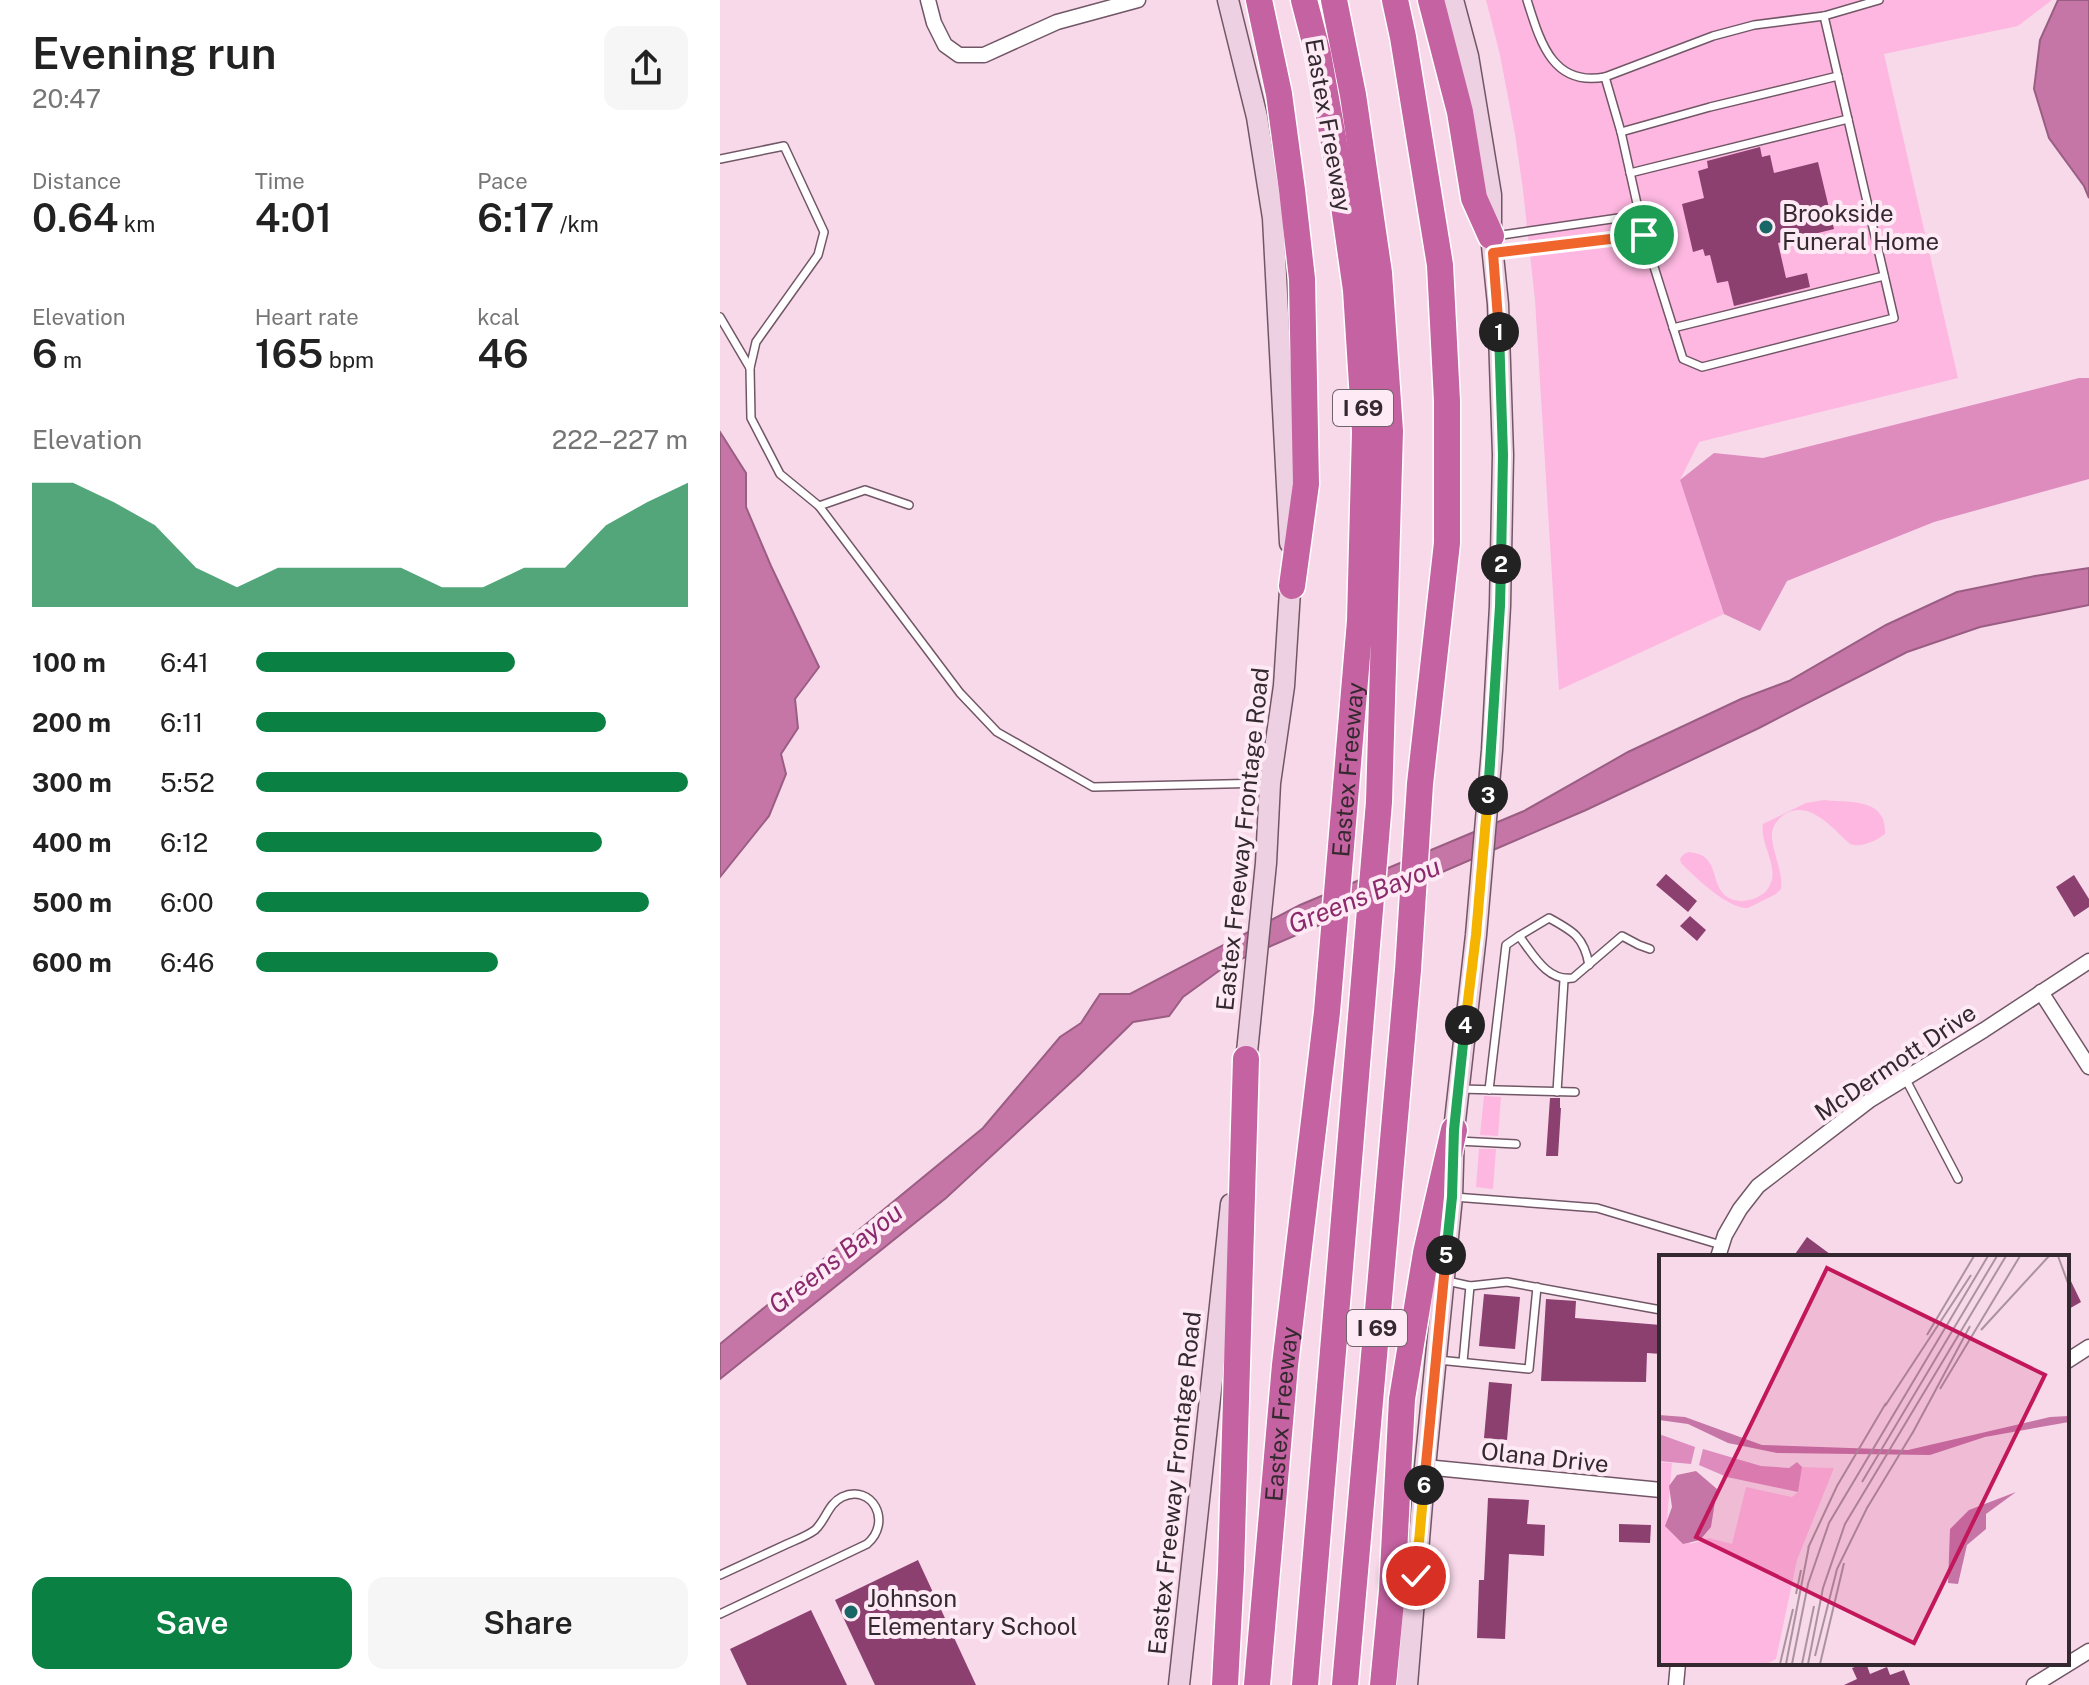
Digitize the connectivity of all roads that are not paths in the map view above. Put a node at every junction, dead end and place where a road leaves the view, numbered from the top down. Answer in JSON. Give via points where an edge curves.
{"nodes":[{"id":1,"x":928,"y":0,"type":"edge"},
{"id":2,"x":1138,"y":0,"type":"edge"},
{"id":3,"x":1228,"y":0,"type":"edge"},
{"id":4,"x":1259,"y":0,"type":"edge"},
{"id":5,"x":1304,"y":0,"type":"edge"},
{"id":6,"x":1334,"y":0,"type":"edge"},
{"id":7,"x":1395,"y":0,"type":"edge"},
{"id":8,"x":1431,"y":0,"type":"edge"},
{"id":9,"x":1453,"y":0,"type":"edge"},
{"id":10,"x":1527,"y":0,"type":"edge"},
{"id":11,"x":1879,"y":0,"type":"edge"},
{"id":12,"x":1824,"y":16,"type":"junction"},
{"id":13,"x":1838,"y":76,"type":"junction"},
{"id":14,"x":1605,"y":77,"type":"junction"},
{"id":15,"x":1848,"y":119,"type":"junction"},
{"id":16,"x":1621,"y":132,"type":"junction"},
{"id":17,"x":720,"y":159,"type":"edge"},
{"id":18,"x":1630,"y":173,"type":"junction"},
{"id":19,"x":1639,"y":215,"type":"junction"},
{"id":20,"x":1644,"y":235,"type":"junction"},
{"id":21,"x":1492,"y":245,"type":"junction"},
{"id":22,"x":1884,"y":276,"type":"junction"},
{"id":23,"x":720,"y":317,"type":"edge"},
{"id":24,"x":1673,"y":328,"type":"junction"},
{"id":25,"x":750,"y":368,"type":"junction"},
{"id":26,"x":909,"y":505,"type":"dead end"},
{"id":27,"x":819,"y":506,"type":"junction"},
{"id":28,"x":1292,"y":586,"type":"junction"},
{"id":29,"x":1270,"y":783,"type":"junction"},
{"id":30,"x":1519,"y":936,"type":"junction"},
{"id":31,"x":1650,"y":949,"type":"dead end"},
{"id":32,"x":2089,"y":961,"type":"edge"},
{"id":33,"x":1589,"y":965,"type":"junction"},
{"id":34,"x":1564,"y":980,"type":"junction"},
{"id":35,"x":2041,"y":992,"type":"junction"},
{"id":36,"x":1246,"y":1059,"type":"junction"},
{"id":37,"x":2089,"y":1067,"type":"edge"},
{"id":38,"x":1905,"y":1078,"type":"junction"},
{"id":39,"x":1458,"y":1089,"type":"junction"},
{"id":40,"x":1489,"y":1090,"type":"junction"},
{"id":41,"x":1557,"y":1092,"type":"junction"},
{"id":42,"x":1575,"y":1092,"type":"dead end"},
{"id":43,"x":1454,"y":1135,"type":"junction"},
{"id":44,"x":1516,"y":1144,"type":"dead end"},
{"id":45,"x":1958,"y":1179,"type":"dead end"},
{"id":46,"x":1452,"y":1197,"type":"junction"},
{"id":47,"x":1720,"y":1251,"type":"edge"},
{"id":48,"x":1444,"y":1280,"type":"junction"},
{"id":49,"x":1470,"y":1286,"type":"junction"},
{"id":50,"x":1537,"y":1287,"type":"junction"},
{"id":51,"x":1659,"y":1310,"type":"edge"},
{"id":52,"x":2089,"y":1347,"type":"edge"},
{"id":53,"x":1436,"y":1360,"type":"junction"},
{"id":54,"x":2069,"y":1360,"type":"edge"},
{"id":55,"x":1463,"y":1362,"type":"junction"},
{"id":56,"x":1425,"y":1467,"type":"junction"},
{"id":57,"x":1659,"y":1490,"type":"edge"},
{"id":58,"x":720,"y":1575,"type":"edge"},
{"id":59,"x":720,"y":1614,"type":"edge"},
{"id":60,"x":2089,"y":1651,"type":"edge"},
{"id":61,"x":2069,"y":1663,"type":"edge"},
{"id":62,"x":1678,"y":1665,"type":"edge"},
{"id":63,"x":2066,"y":1665,"type":"edge"},
{"id":64,"x":1179,"y":1680,"type":"edge"},
{"id":65,"x":1225,"y":1685,"type":"edge"},
{"id":66,"x":1257,"y":1685,"type":"edge"},
{"id":67,"x":1305,"y":1685,"type":"edge"},
{"id":68,"x":1345,"y":1685,"type":"edge"},
{"id":69,"x":1383,"y":1685,"type":"edge"},
{"id":70,"x":1407,"y":1685,"type":"edge"},
{"id":71,"x":1676,"y":1685,"type":"edge"},
{"id":72,"x":2034,"y":1685,"type":"edge"}],
"edges":[{"from":1,"to":2,"type":"street","via":[[945,45],[959,55],[984,55],[1057,22]]},
{"from":3,"to":28,"type":"main road","name":"Eastex Freeway Frontage Road","via":[[1257,117],[1273,218]]},
{"from":4,"to":28,"type":"highway","via":[[1279,94],[1302,279],[1306,484]]},
{"from":5,"to":66,"type":"highway","name":"Eastex Freeway","number":"I 69","via":[[1339,171],[1356,290],[1365,432],[1360,621],[1327,1012],[1285,1365]]},
{"from":6,"to":67,"type":"highway","number":"I 69","via":[[1379,273],[1390,431],[1379,802]]},
{"from":7,"to":68,"type":"highway","number":"I 69","via":[[1440,265],[1447,543],[1420,784]]},
{"from":8,"to":21,"type":"highway","via":[[1460,112],[1474,198]]},
{"from":9,"to":21,"type":"main road","via":[[1468,56],[1491,195]]},
{"from":10,"to":14,"type":"lane","via":[[1551,60],[1573,75]]},
{"from":11,"to":12,"type":"lane"},
{"from":12,"to":13,"type":"lane"},
{"from":12,"to":14,"type":"lane","via":[[1713,36]]},
{"from":13,"to":15,"type":"lane"},
{"from":13,"to":16,"type":"lane"},
{"from":14,"to":16,"type":"lane"},
{"from":15,"to":18,"type":"lane"},
{"from":15,"to":22,"type":"lane"},
{"from":16,"to":18,"type":"lane"},
{"from":17,"to":25,"type":"lane","via":[[784,146],[824,232],[818,255],[756,342]]},
{"from":18,"to":19,"type":"lane"},
{"from":19,"to":20,"type":"lane"},
{"from":19,"to":21,"type":"lane"},
{"from":20,"to":21,"type":"lane"},
{"from":20,"to":24,"type":"lane"},
{"from":21,"to":39,"type":"main road","via":[[1503,455],[1500,606],[1476,935]]},
{"from":22,"to":24,"type":"lane"},
{"from":22,"to":24,"type":"lane","via":[[1894,318],[1702,367],[1683,359]]},
{"from":23,"to":25,"type":"lane"},
{"from":25,"to":27,"type":"lane","via":[[751,418],[780,474]]},
{"from":26,"to":27,"type":"lane","via":[[865,490]]},
{"from":27,"to":29,"type":"lane","via":[[960,693],[997,732],[1093,787]]},
{"from":28,"to":29,"type":"main road","name":"Eastex Freeway Frontage Road"},
{"from":29,"to":36,"type":"main road","name":"Eastex Freeway Frontage Road"},
{"from":30,"to":33,"type":"lane","via":[[1549,918],[1580,939]]},
{"from":30,"to":34,"type":"lane","via":[[1545,970]]},
{"from":30,"to":40,"type":"lane","via":[[1506,945]]},
{"from":31,"to":33,"type":"lane","via":[[1622,936]]},
{"from":32,"to":35,"type":"street","name":"McDermott Drive"},
{"from":33,"to":34,"type":"lane"},
{"from":34,"to":41,"type":"lane"},
{"from":35,"to":37,"type":"street"},
{"from":35,"to":38,"type":"street","name":"McDermott Drive"},
{"from":36,"to":64,"type":"main road","name":"Eastex Freeway Frontage Road"},
{"from":36,"to":65,"type":"highway"},
{"from":38,"to":45,"type":"lane"},
{"from":38,"to":47,"type":"street","name":"McDermott Drive","via":[[1758,1186]]},
{"from":39,"to":40,"type":"lane"},
{"from":39,"to":43,"type":"main road"},
{"from":40,"to":41,"type":"lane"},
{"from":41,"to":42,"type":"lane"},
{"from":43,"to":44,"type":"lane"},
{"from":43,"to":46,"type":"main road"},
{"from":43,"to":69,"type":"highway","via":[[1426,1253],[1402,1399]]},
{"from":46,"to":47,"type":"lane","via":[[1597,1208]]},
{"from":46,"to":48,"type":"main road"},
{"from":48,"to":49,"type":"lane"},
{"from":48,"to":53,"type":"main road"},
{"from":49,"to":50,"type":"lane","via":[[1507,1282]]},
{"from":49,"to":55,"type":"lane"},
{"from":50,"to":51,"type":"lane"},
{"from":50,"to":55,"type":"lane","via":[[1529,1369]]},
{"from":52,"to":54,"type":"street"},
{"from":53,"to":55,"type":"lane"},
{"from":53,"to":56,"type":"main road"},
{"from":56,"to":57,"type":"street","name":"Olana Drive"},
{"from":56,"to":70,"type":"main road"},
{"from":58,"to":59,"type":"lane","via":[[807,1535],[833,1503],[846,1496],[866,1498],[879,1514],[877,1534],[867,1544]]},
{"from":60,"to":61,"type":"street"},
{"from":62,"to":71,"type":"street"},
{"from":63,"to":72,"type":"street"}]}
